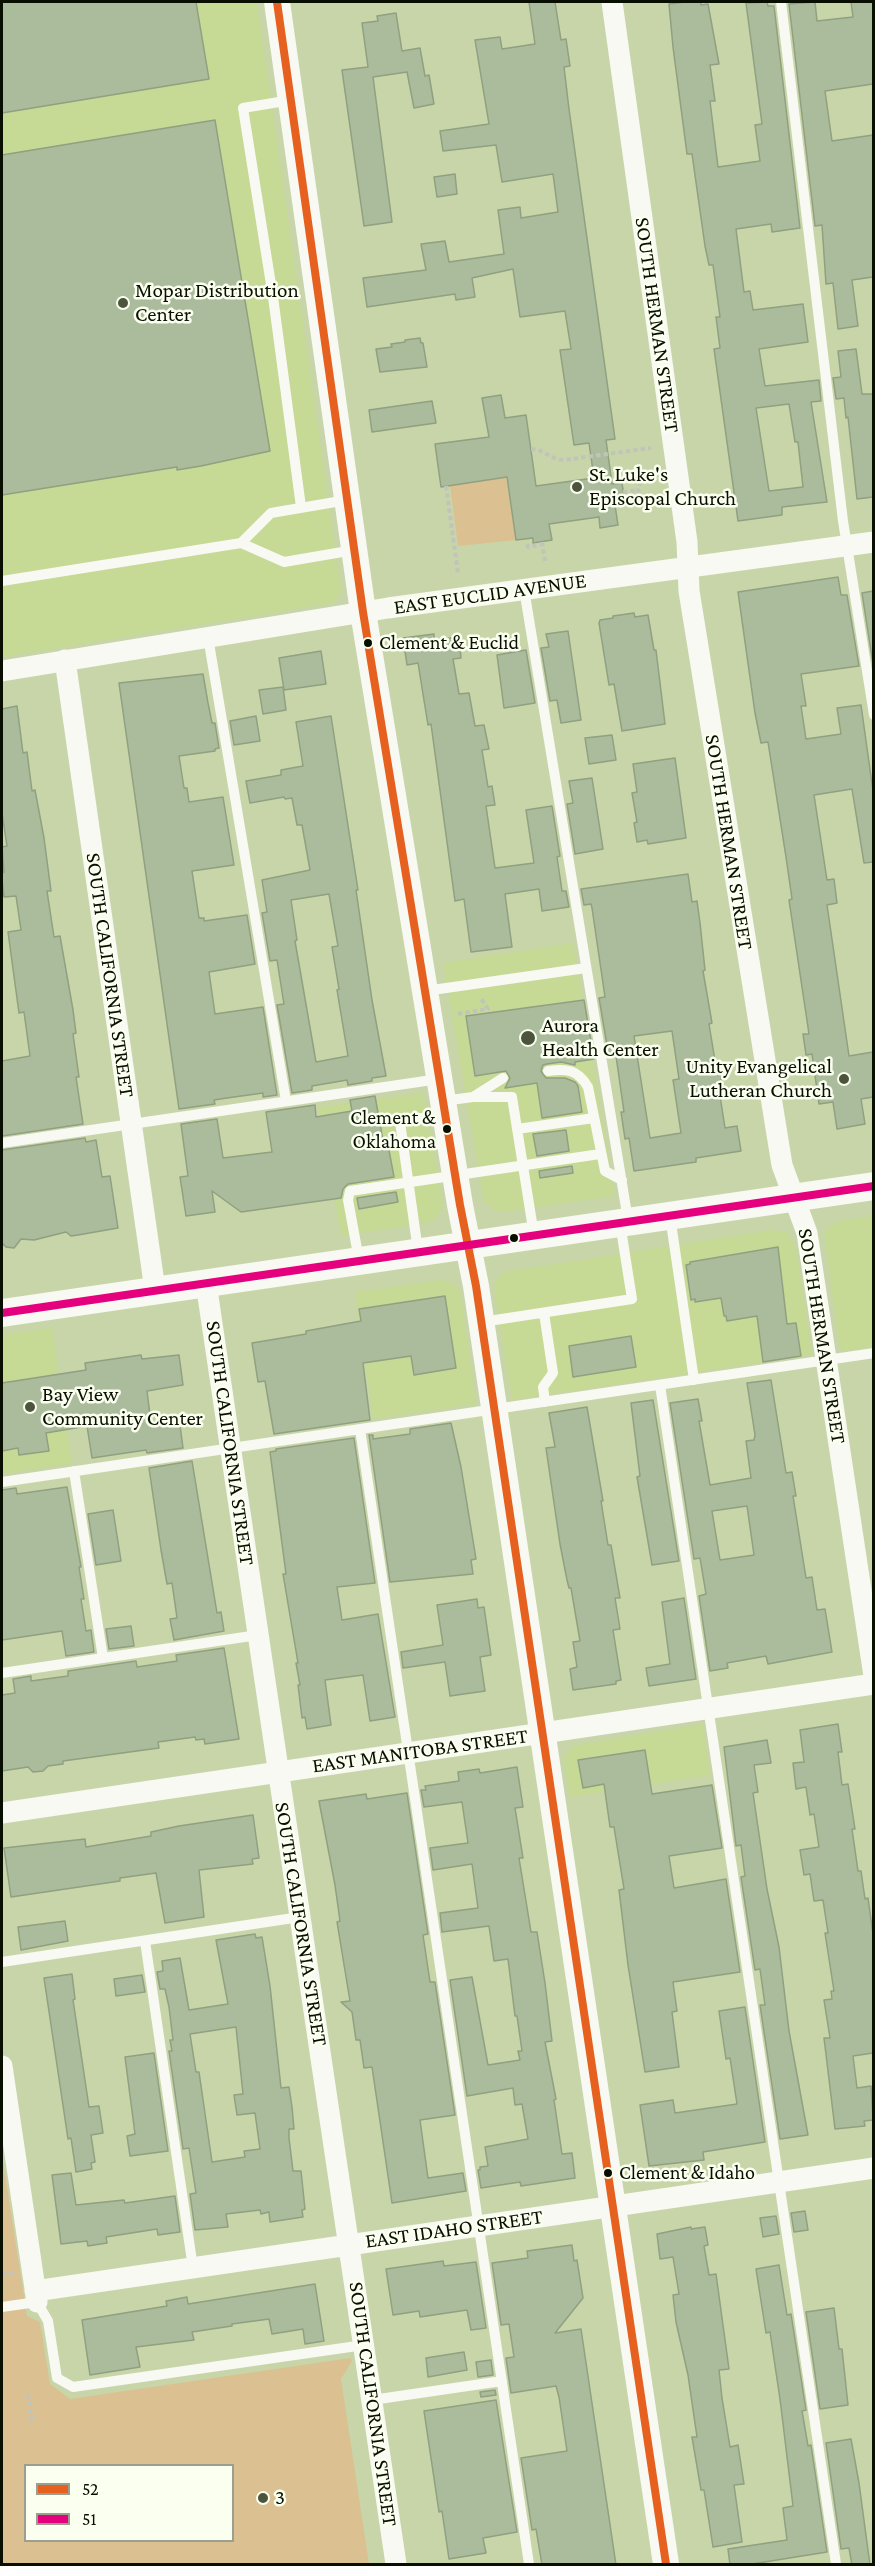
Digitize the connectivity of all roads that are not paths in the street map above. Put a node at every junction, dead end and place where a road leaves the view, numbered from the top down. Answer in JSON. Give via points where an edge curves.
{"nodes":[{"id":1,"x":277,"y":2,"type":"edge"},
{"id":2,"x":612,"y":2,"type":"edge"},
{"id":3,"x":781,"y":2,"type":"edge"},
{"id":4,"x":291,"y":100,"type":"junction"},
{"id":5,"x":347,"y":500,"type":"junction"},
{"id":6,"x":301,"y":507,"type":"junction"},
{"id":7,"x":873,"y":542,"type":"edge"},
{"id":8,"x":241,"y":543,"type":"junction"},
{"id":9,"x":846,"y":545,"type":"junction"},
{"id":10,"x":354,"y":550,"type":"junction"},
{"id":11,"x":688,"y":567,"type":"junction"},
{"id":12,"x":2,"y":581,"type":"edge"},
{"id":13,"x":524,"y":589,"type":"junction"},
{"id":14,"x":363,"y":612,"type":"junction"},
{"id":15,"x":208,"y":637,"type":"junction"},
{"id":16,"x":65,"y":660,"type":"junction"},
{"id":17,"x":2,"y":671,"type":"edge"},
{"id":18,"x":873,"y":715,"type":"edge"},
{"id":19,"x":586,"y":968,"type":"junction"},
{"id":20,"x":425,"y":991,"type":"junction"},
{"id":21,"x":548,"y":1071,"type":"dead end"},
{"id":22,"x":503,"y":1078,"type":"dead end"},
{"id":23,"x":473,"y":1097,"type":"junction"},
{"id":24,"x":443,"y":1098,"type":"junction"},
{"id":25,"x":286,"y":1101,"type":"junction"},
{"id":26,"x":594,"y":1118,"type":"junction"},
{"id":27,"x":131,"y":1124,"type":"junction"},
{"id":28,"x":517,"y":1129,"type":"junction"},
{"id":29,"x":2,"y":1143,"type":"edge"},
{"id":30,"x":600,"y":1154,"type":"junction"},
{"id":31,"x":522,"y":1164,"type":"junction"},
{"id":32,"x":455,"y":1174,"type":"junction"},
{"id":33,"x":622,"y":1180,"type":"junction"},
{"id":34,"x":407,"y":1182,"type":"junction"},
{"id":35,"x":873,"y":1191,"type":"edge"},
{"id":36,"x":794,"y":1197,"type":"junction"},
{"id":37,"x":670,"y":1215,"type":"junction"},
{"id":38,"x":624,"y":1222,"type":"junction"},
{"id":39,"x":534,"y":1235,"type":"junction"},
{"id":40,"x":468,"y":1245,"type":"junction"},
{"id":41,"x":418,"y":1252,"type":"junction"},
{"id":42,"x":359,"y":1260,"type":"junction"},
{"id":43,"x":206,"y":1283,"type":"junction"},
{"id":44,"x":155,"y":1290,"type":"junction"},
{"id":45,"x":2,"y":1313,"type":"edge"},
{"id":46,"x":544,"y":1313,"type":"junction"},
{"id":47,"x":482,"y":1322,"type":"junction"},
{"id":48,"x":873,"y":1353,"type":"edge"},
{"id":49,"x":827,"y":1360,"type":"junction"},
{"id":50,"x":694,"y":1380,"type":"junction"},
{"id":51,"x":660,"y":1385,"type":"junction"},
{"id":52,"x":545,"y":1402,"type":"junction"},
{"id":53,"x":495,"y":1409,"type":"junction"},
{"id":54,"x":360,"y":1429,"type":"junction"},
{"id":55,"x":231,"y":1448,"type":"junction"},
{"id":56,"x":74,"y":1472,"type":"junction"},
{"id":57,"x":2,"y":1482,"type":"edge"},
{"id":58,"x":258,"y":1635,"type":"junction"},
{"id":59,"x":103,"y":1658,"type":"junction"},
{"id":60,"x":2,"y":1673,"type":"edge"},
{"id":61,"x":873,"y":1676,"type":"edge"},
{"id":62,"x":873,"y":1684,"type":"edge"},
{"id":63,"x":708,"y":1708,"type":"junction"},
{"id":64,"x":542,"y":1733,"type":"junction"},
{"id":65,"x":409,"y":1753,"type":"junction"},
{"id":66,"x":278,"y":1772,"type":"junction"},
{"id":67,"x":2,"y":1813,"type":"edge"},
{"id":68,"x":300,"y":1917,"type":"junction"},
{"id":69,"x":145,"y":1941,"type":"junction"},
{"id":70,"x":2,"y":1962,"type":"edge"},
{"id":71,"x":2,"y":2066,"type":"edge"},
{"id":72,"x":873,"y":2168,"type":"edge"},
{"id":73,"x":779,"y":2182,"type":"junction"},
{"id":74,"x":613,"y":2206,"type":"junction"},
{"id":75,"x":480,"y":2226,"type":"junction"},
{"id":76,"x":349,"y":2245,"type":"junction"},
{"id":77,"x":193,"y":2268,"type":"junction"},
{"id":78,"x":36,"y":2296,"type":"junction"},
{"id":79,"x":2,"y":2307,"type":"edge"},
{"id":80,"x":364,"y":2345,"type":"junction"},
{"id":81,"x":502,"y":2381,"type":"junction"},
{"id":82,"x":372,"y":2400,"type":"junction"},
{"id":83,"x":396,"y":2565,"type":"edge"},
{"id":84,"x":529,"y":2565,"type":"edge"},
{"id":85,"x":666,"y":2565,"type":"edge"},
{"id":86,"x":836,"y":2565,"type":"edge"}],
"edges":[{"from":1,"to":4,"type":"street"},
{"from":2,"to":11,"type":"street","name":"SOUTH HERMAN STREET"},
{"from":3,"to":9,"type":"lane"},
{"from":4,"to":5,"type":"street"},
{"from":4,"to":6,"type":"lane","via":[[243,108]]},
{"from":5,"to":6,"type":"lane"},
{"from":5,"to":10,"type":"street"},
{"from":6,"to":8,"type":"lane","via":[[271,513]]},
{"from":7,"to":9,"type":"street","name":"EAST EUCLID AVENUE"},
{"from":8,"to":10,"type":"lane","via":[[284,562]]},
{"from":8,"to":12,"type":"lane"},
{"from":9,"to":11,"type":"street","name":"EAST EUCLID AVENUE"},
{"from":9,"to":18,"type":"lane"},
{"from":10,"to":14,"type":"street"},
{"from":11,"to":13,"type":"street","name":"EAST EUCLID AVENUE"},
{"from":11,"to":36,"type":"street","name":"SOUTH HERMAN STREET","via":[[782,1165]]},
{"from":13,"to":14,"type":"street","name":"EAST EUCLID AVENUE"},
{"from":13,"to":19,"type":"lane"},
{"from":14,"to":15,"type":"street","name":"EAST EUCLID AVENUE"},
{"from":14,"to":20,"type":"street"},
{"from":15,"to":16,"type":"street","name":"EAST EUCLID AVENUE"},
{"from":15,"to":25,"type":"lane"},
{"from":16,"to":17,"type":"street","name":"EAST EUCLID AVENUE"},
{"from":16,"to":27,"type":"street","name":"SOUTH CALIFORNIA STREET"},
{"from":19,"to":20,"type":"lane"},
{"from":19,"to":33,"type":"lane"},
{"from":20,"to":24,"type":"street"},
{"from":21,"to":26,"type":"lane","via":[[571,1070],[581,1075],[588,1087]]},
{"from":22,"to":23,"type":"lane"},
{"from":23,"to":24,"type":"lane"},
{"from":23,"to":28,"type":"lane","via":[[512,1096]]},
{"from":24,"to":25,"type":"lane"},
{"from":24,"to":32,"type":"street"},
{"from":24,"to":34,"type":"lane","via":[[400,1122]]},
{"from":25,"to":27,"type":"lane"},
{"from":26,"to":28,"type":"lane"},
{"from":26,"to":30,"type":"lane"},
{"from":27,"to":29,"type":"lane"},
{"from":27,"to":44,"type":"street","name":"SOUTH CALIFORNIA STREET"},
{"from":28,"to":31,"type":"lane"},
{"from":30,"to":31,"type":"lane"},
{"from":30,"to":33,"type":"lane","via":[[605,1171]]},
{"from":31,"to":32,"type":"lane"},
{"from":31,"to":39,"type":"lane"},
{"from":32,"to":34,"type":"lane"},
{"from":32,"to":40,"type":"street"},
{"from":33,"to":38,"type":"lane"},
{"from":34,"to":41,"type":"lane"},
{"from":34,"to":42,"type":"lane","via":[[350,1191]]},
{"from":35,"to":36,"type":"main road"},
{"from":36,"to":37,"type":"main road"},
{"from":36,"to":49,"type":"street","name":"SOUTH HERMAN STREET","via":[[807,1233]]},
{"from":37,"to":38,"type":"main road"},
{"from":37,"to":50,"type":"lane"},
{"from":38,"to":39,"type":"main road"},
{"from":38,"to":46,"type":"lane","via":[[632,1299]]},
{"from":39,"to":40,"type":"main road"},
{"from":40,"to":41,"type":"main road"},
{"from":40,"to":47,"type":"street"},
{"from":41,"to":42,"type":"main road"},
{"from":42,"to":43,"type":"main road"},
{"from":43,"to":44,"type":"main road"},
{"from":43,"to":55,"type":"street","name":"SOUTH CALIFORNIA STREET"},
{"from":44,"to":45,"type":"main road"},
{"from":46,"to":47,"type":"lane"},
{"from":46,"to":52,"type":"lane","via":[[553,1373],[543,1387]]},
{"from":47,"to":53,"type":"street"},
{"from":48,"to":49,"type":"lane"},
{"from":49,"to":50,"type":"lane"},
{"from":49,"to":61,"type":"street","name":"SOUTH HERMAN STREET"},
{"from":50,"to":51,"type":"lane"},
{"from":51,"to":52,"type":"lane"},
{"from":51,"to":63,"type":"lane"},
{"from":52,"to":53,"type":"lane"},
{"from":53,"to":54,"type":"lane"},
{"from":53,"to":64,"type":"street"},
{"from":54,"to":55,"type":"lane"},
{"from":54,"to":65,"type":"lane"},
{"from":55,"to":56,"type":"lane"},
{"from":55,"to":58,"type":"street","name":"SOUTH CALIFORNIA STREET"},
{"from":56,"to":57,"type":"lane"},
{"from":56,"to":59,"type":"lane"},
{"from":58,"to":59,"type":"lane"},
{"from":58,"to":66,"type":"street","name":"SOUTH CALIFORNIA STREET"},
{"from":59,"to":60,"type":"lane"},
{"from":62,"to":63,"type":"street","name":"EAST MANITOBA STREET"},
{"from":63,"to":64,"type":"street","name":"EAST MANITOBA STREET"},
{"from":63,"to":73,"type":"lane"},
{"from":64,"to":65,"type":"street","name":"EAST MANITOBA STREET"},
{"from":64,"to":74,"type":"street"},
{"from":65,"to":66,"type":"street","name":"EAST MANITOBA STREET"},
{"from":65,"to":75,"type":"lane"},
{"from":66,"to":67,"type":"street","name":"EAST MANITOBA STREET"},
{"from":66,"to":68,"type":"street","name":"SOUTH CALIFORNIA STREET"},
{"from":68,"to":69,"type":"lane"},
{"from":68,"to":76,"type":"street","name":"SOUTH CALIFORNIA STREET"},
{"from":69,"to":70,"type":"lane"},
{"from":69,"to":77,"type":"lane"},
{"from":71,"to":78,"type":"street"},
{"from":72,"to":73,"type":"street","name":"EAST IDAHO STREET"},
{"from":73,"to":74,"type":"street","name":"EAST IDAHO STREET"},
{"from":73,"to":86,"type":"lane"},
{"from":74,"to":75,"type":"street","name":"EAST IDAHO STREET"},
{"from":74,"to":85,"type":"street"},
{"from":75,"to":76,"type":"street","name":"EAST IDAHO STREET"},
{"from":75,"to":81,"type":"lane"},
{"from":76,"to":77,"type":"street","name":"EAST IDAHO STREET"},
{"from":76,"to":80,"type":"street","name":"SOUTH CALIFORNIA STREET"},
{"from":77,"to":78,"type":"street","name":"EAST IDAHO STREET"},
{"from":78,"to":79,"type":"lane"},
{"from":78,"to":80,"type":"lane","via":[[48,2321],[57,2378],[74,2387]]},
{"from":80,"to":82,"type":"street","name":"SOUTH CALIFORNIA STREET"},
{"from":81,"to":82,"type":"lane"},
{"from":81,"to":84,"type":"lane"},
{"from":82,"to":83,"type":"street","name":"SOUTH CALIFORNIA STREET"}]}
